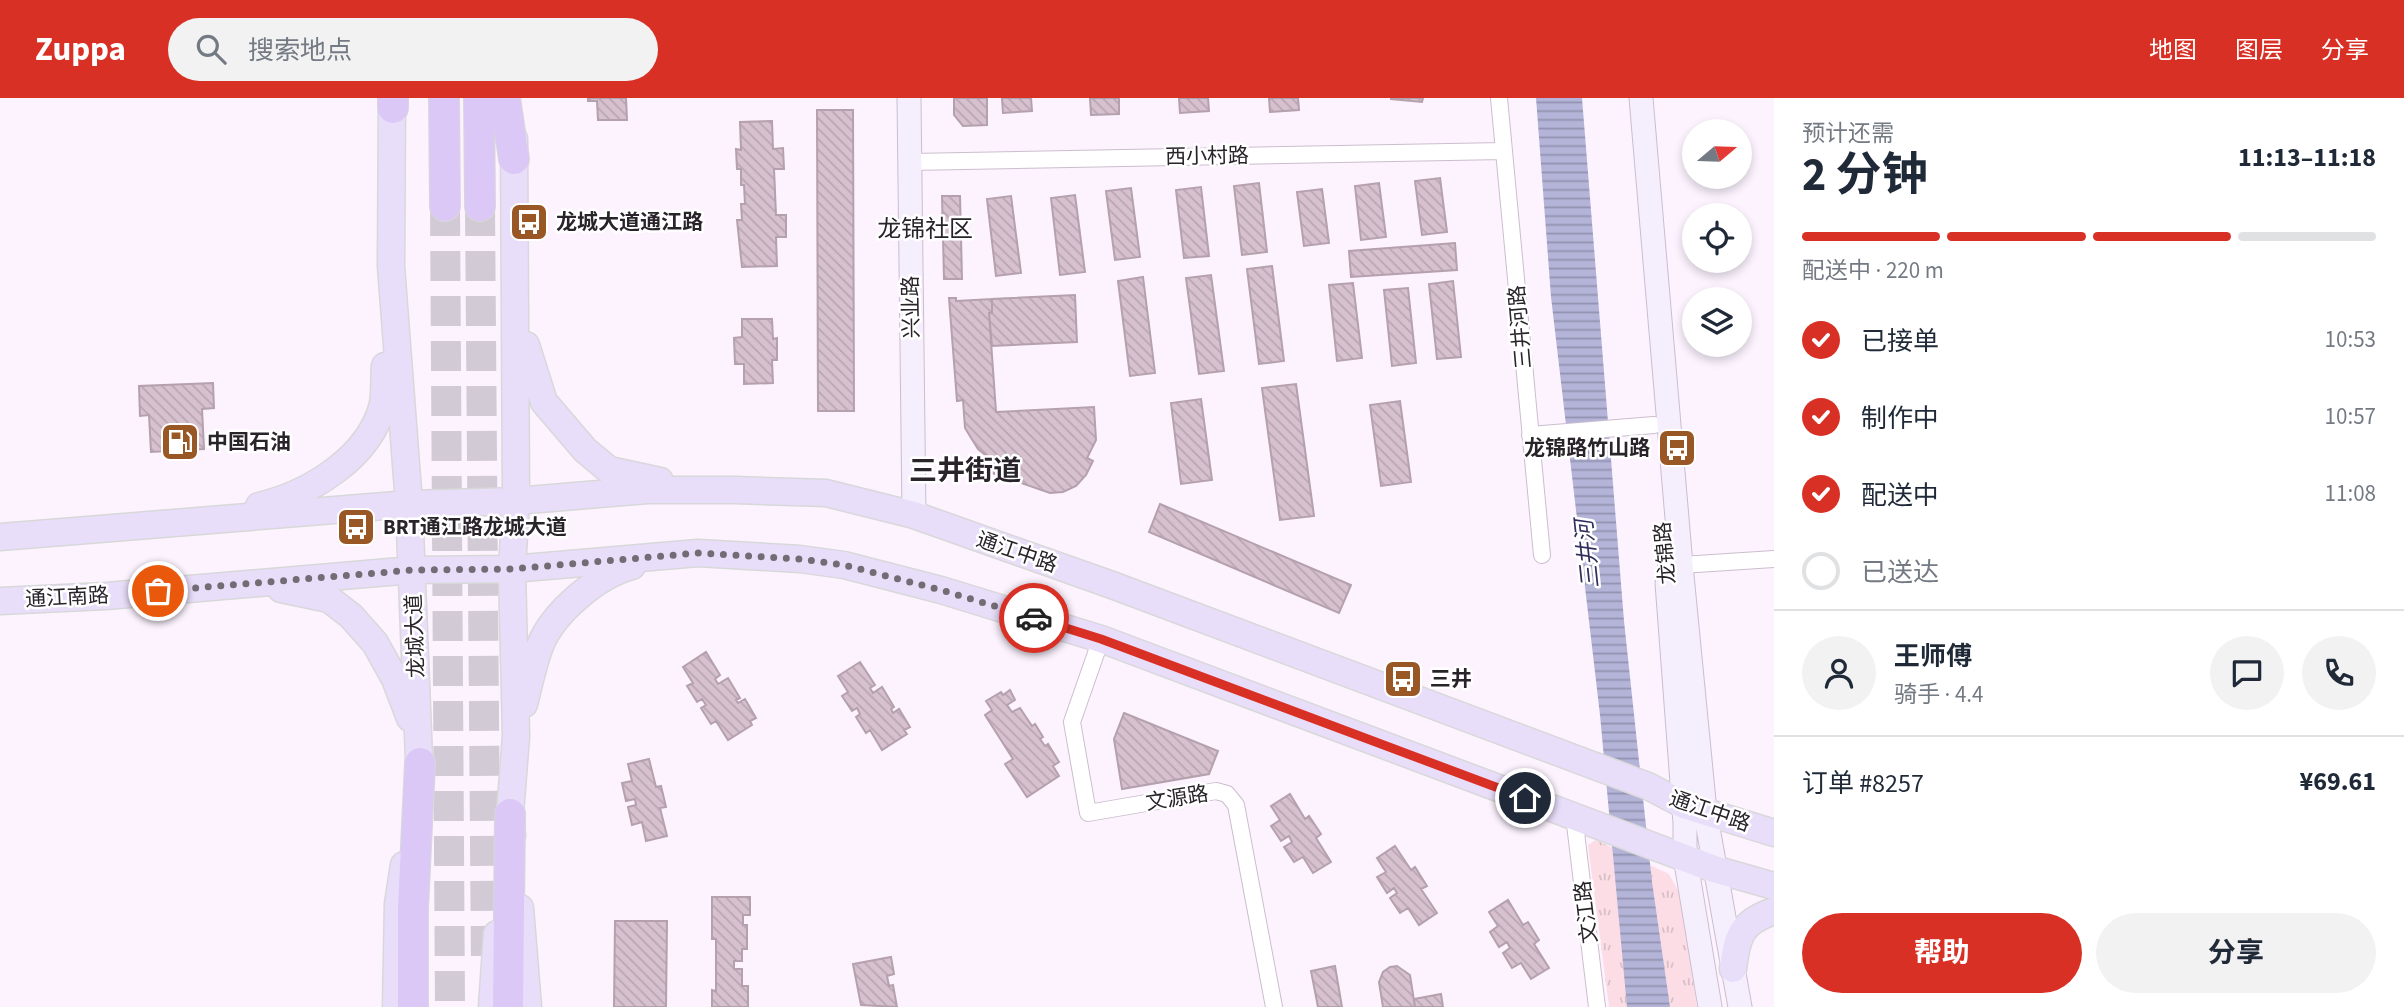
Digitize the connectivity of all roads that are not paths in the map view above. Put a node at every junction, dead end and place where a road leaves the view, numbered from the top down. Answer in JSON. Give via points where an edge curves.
{"nodes":[{"id":1,"x":444,"y":98,"type":"edge"},
{"id":2,"x":479,"y":98,"type":"edge"},
{"id":3,"x":505,"y":98,"type":"edge"},
{"id":4,"x":514,"y":98,"type":"edge"},
{"id":5,"x":909,"y":98,"type":"edge"},
{"id":6,"x":1499,"y":98,"type":"edge"},
{"id":7,"x":1628,"y":98,"type":"edge"},
{"id":8,"x":1641,"y":98,"type":"edge"},
{"id":9,"x":393,"y":101,"type":"edge"},
{"id":10,"x":1504,"y":151,"type":"junction"},
{"id":11,"x":514,"y":159,"type":"junction"},
{"id":12,"x":910,"y":162,"type":"junction"},
{"id":13,"x":445,"y":206,"type":"tunnel mouth"},
{"id":14,"x":480,"y":206,"type":"tunnel mouth"},
{"id":15,"x":391,"y":266,"type":"junction"},
{"id":16,"x":517,"y":311,"type":"junction"},
{"id":17,"x":1654,"y":425,"type":"junction"},
{"id":18,"x":1530,"y":435,"type":"junction"},
{"id":19,"x":735,"y":490,"type":"junction"},
{"id":20,"x":516,"y":501,"type":"junction"},
{"id":21,"x":409,"y":504,"type":"junction"},
{"id":22,"x":914,"y":515,"type":"junction"},
{"id":23,"x":193,"y":522,"type":"junction"},
{"id":24,"x":0,"y":537,"type":"edge"},
{"id":25,"x":667,"y":555,"type":"junction"},
{"id":26,"x":1542,"y":555,"type":"dead end"},
{"id":27,"x":1774,"y":559,"type":"edge"},
{"id":28,"x":1673,"y":565,"type":"junction"},
{"id":29,"x":512,"y":569,"type":"junction"},
{"id":30,"x":413,"y":570,"type":"junction"},
{"id":31,"x":210,"y":587,"type":"junction"},
{"id":32,"x":0,"y":601,"type":"edge"},
{"id":33,"x":1101,"y":639,"type":"junction"},
{"id":34,"x":516,"y":736,"type":"junction"},
{"id":35,"x":419,"y":750,"type":"junction"},
{"id":36,"x":1695,"y":808,"type":"junction"},
{"id":37,"x":510,"y":814,"type":"junction"},
{"id":38,"x":1574,"y":816,"type":"junction"},
{"id":39,"x":1774,"y":833,"type":"edge"},
{"id":40,"x":1685,"y":857,"type":"junction"},
{"id":41,"x":1714,"y":869,"type":"junction"},
{"id":42,"x":1774,"y":886,"type":"edge"},
{"id":43,"x":1774,"y":911,"type":"edge"},
{"id":44,"x":1733,"y":969,"type":"junction"},
{"id":45,"x":396,"y":1007,"type":"edge"},
{"id":46,"x":413,"y":1007,"type":"edge"},
{"id":47,"x":425,"y":1007,"type":"edge"},
{"id":48,"x":492,"y":1007,"type":"edge"},
{"id":49,"x":508,"y":1007,"type":"edge"},
{"id":50,"x":528,"y":1007,"type":"edge"},
{"id":51,"x":1274,"y":1007,"type":"edge"},
{"id":52,"x":1597,"y":1007,"type":"edge"},
{"id":53,"x":1710,"y":1007,"type":"edge"},
{"id":54,"x":1740,"y":1007,"type":"edge"}],
"edges":[{"from":1,"to":13,"type":"highway"},
{"from":2,"to":14,"type":"highway"},
{"from":3,"to":11,"type":"highway"},
{"from":4,"to":11,"type":"main road"},
{"from":5,"to":12,"type":"main road","name":"兴业路"},
{"from":6,"to":10,"type":"street","name":"三井河路"},
{"from":7,"to":17,"type":"main road","name":"龙锦路"},
{"from":8,"to":28,"type":"main road","name":"龙锦路"},
{"from":9,"to":15,"type":"main road","name":"龙城大道"},
{"from":10,"to":12,"type":"street","name":"西小村路"},
{"from":10,"to":18,"type":"street","name":"三井河路"},
{"from":11,"to":16,"type":"main road"},
{"from":12,"to":22,"type":"main road","name":"兴业路"},
{"from":15,"to":21,"type":"main road","name":"龙城大道"},
{"from":15,"to":23,"type":"main road","via":[[383,404],[368,438],[344,463],[310,487],[278,502]]},
{"from":16,"to":19,"type":"main road","via":[[544,402],[585,450],[609,470]]},
{"from":16,"to":20,"type":"main road"},
{"from":17,"to":18,"type":"street"},
{"from":17,"to":28,"type":"main road","name":"龙锦路"},
{"from":18,"to":26,"type":"street","name":"三井河路"},
{"from":19,"to":20,"type":"main road","name":"通江中路","via":[[647,490]]},
{"from":19,"to":22,"type":"main road","name":"通江中路","via":[[826,494]]},
{"from":20,"to":21,"type":"main road","name":"通江中路"},
{"from":20,"to":29,"type":"main road"},
{"from":21,"to":23,"type":"main road"},
{"from":21,"to":30,"type":"main road","name":"龙城大道"},
{"from":22,"to":36,"type":"main road","name":"通江中路","via":[[1648,786]]},
{"from":23,"to":24,"type":"main road"},
{"from":25,"to":29,"type":"main road"},
{"from":25,"to":33,"type":"main road","via":[[698,553],[844,565]]},
{"from":25,"to":34,"type":"main road","via":[[599,580],[555,622],[541,644]]},
{"from":27,"to":28,"type":"street"},
{"from":28,"to":36,"type":"main road","name":"龙锦路"},
{"from":29,"to":30,"type":"main road","name":"通江南路"},
{"from":29,"to":34,"type":"main road"},
{"from":30,"to":31,"type":"main road","name":"通江南路"},
{"from":30,"to":35,"type":"main road","name":"龙城大道"},
{"from":31,"to":32,"type":"main road","name":"通江南路"},
{"from":31,"to":35,"type":"main road","via":[[279,588],[329,599],[351,616],[374,643],[394,679]]},
{"from":33,"to":38,"type":"main road"},
{"from":33,"to":51,"type":"street","name":"文源路","via":[[1072,722],[1088,813],[1216,791],[1227,794],[1236,805]]},
{"from":34,"to":37,"type":"main road"},
{"from":35,"to":45,"type":"main road","via":[[398,904]]},
{"from":35,"to":46,"type":"highway"},
{"from":35,"to":47,"type":"main road","name":"龙城大道"},
{"from":36,"to":39,"type":"main road","name":"通江中路"},
{"from":36,"to":40,"type":"main road","name":"龙锦路"},
{"from":36,"to":41,"type":"main road","name":"龙锦路"},
{"from":37,"to":48,"type":"main road"},
{"from":37,"to":49,"type":"highway"},
{"from":37,"to":50,"type":"main road"},
{"from":38,"to":40,"type":"main road"},
{"from":38,"to":52,"type":"street","name":"文江路"},
{"from":40,"to":41,"type":"main road"},
{"from":40,"to":53,"type":"main road","name":"龙锦路"},
{"from":41,"to":42,"type":"main road"},
{"from":41,"to":44,"type":"main road","name":"龙锦路"},
{"from":43,"to":44,"type":"main road","via":[[1754,918],[1742,931]]},
{"from":44,"to":54,"type":"main road","name":"龙锦路"}]}
